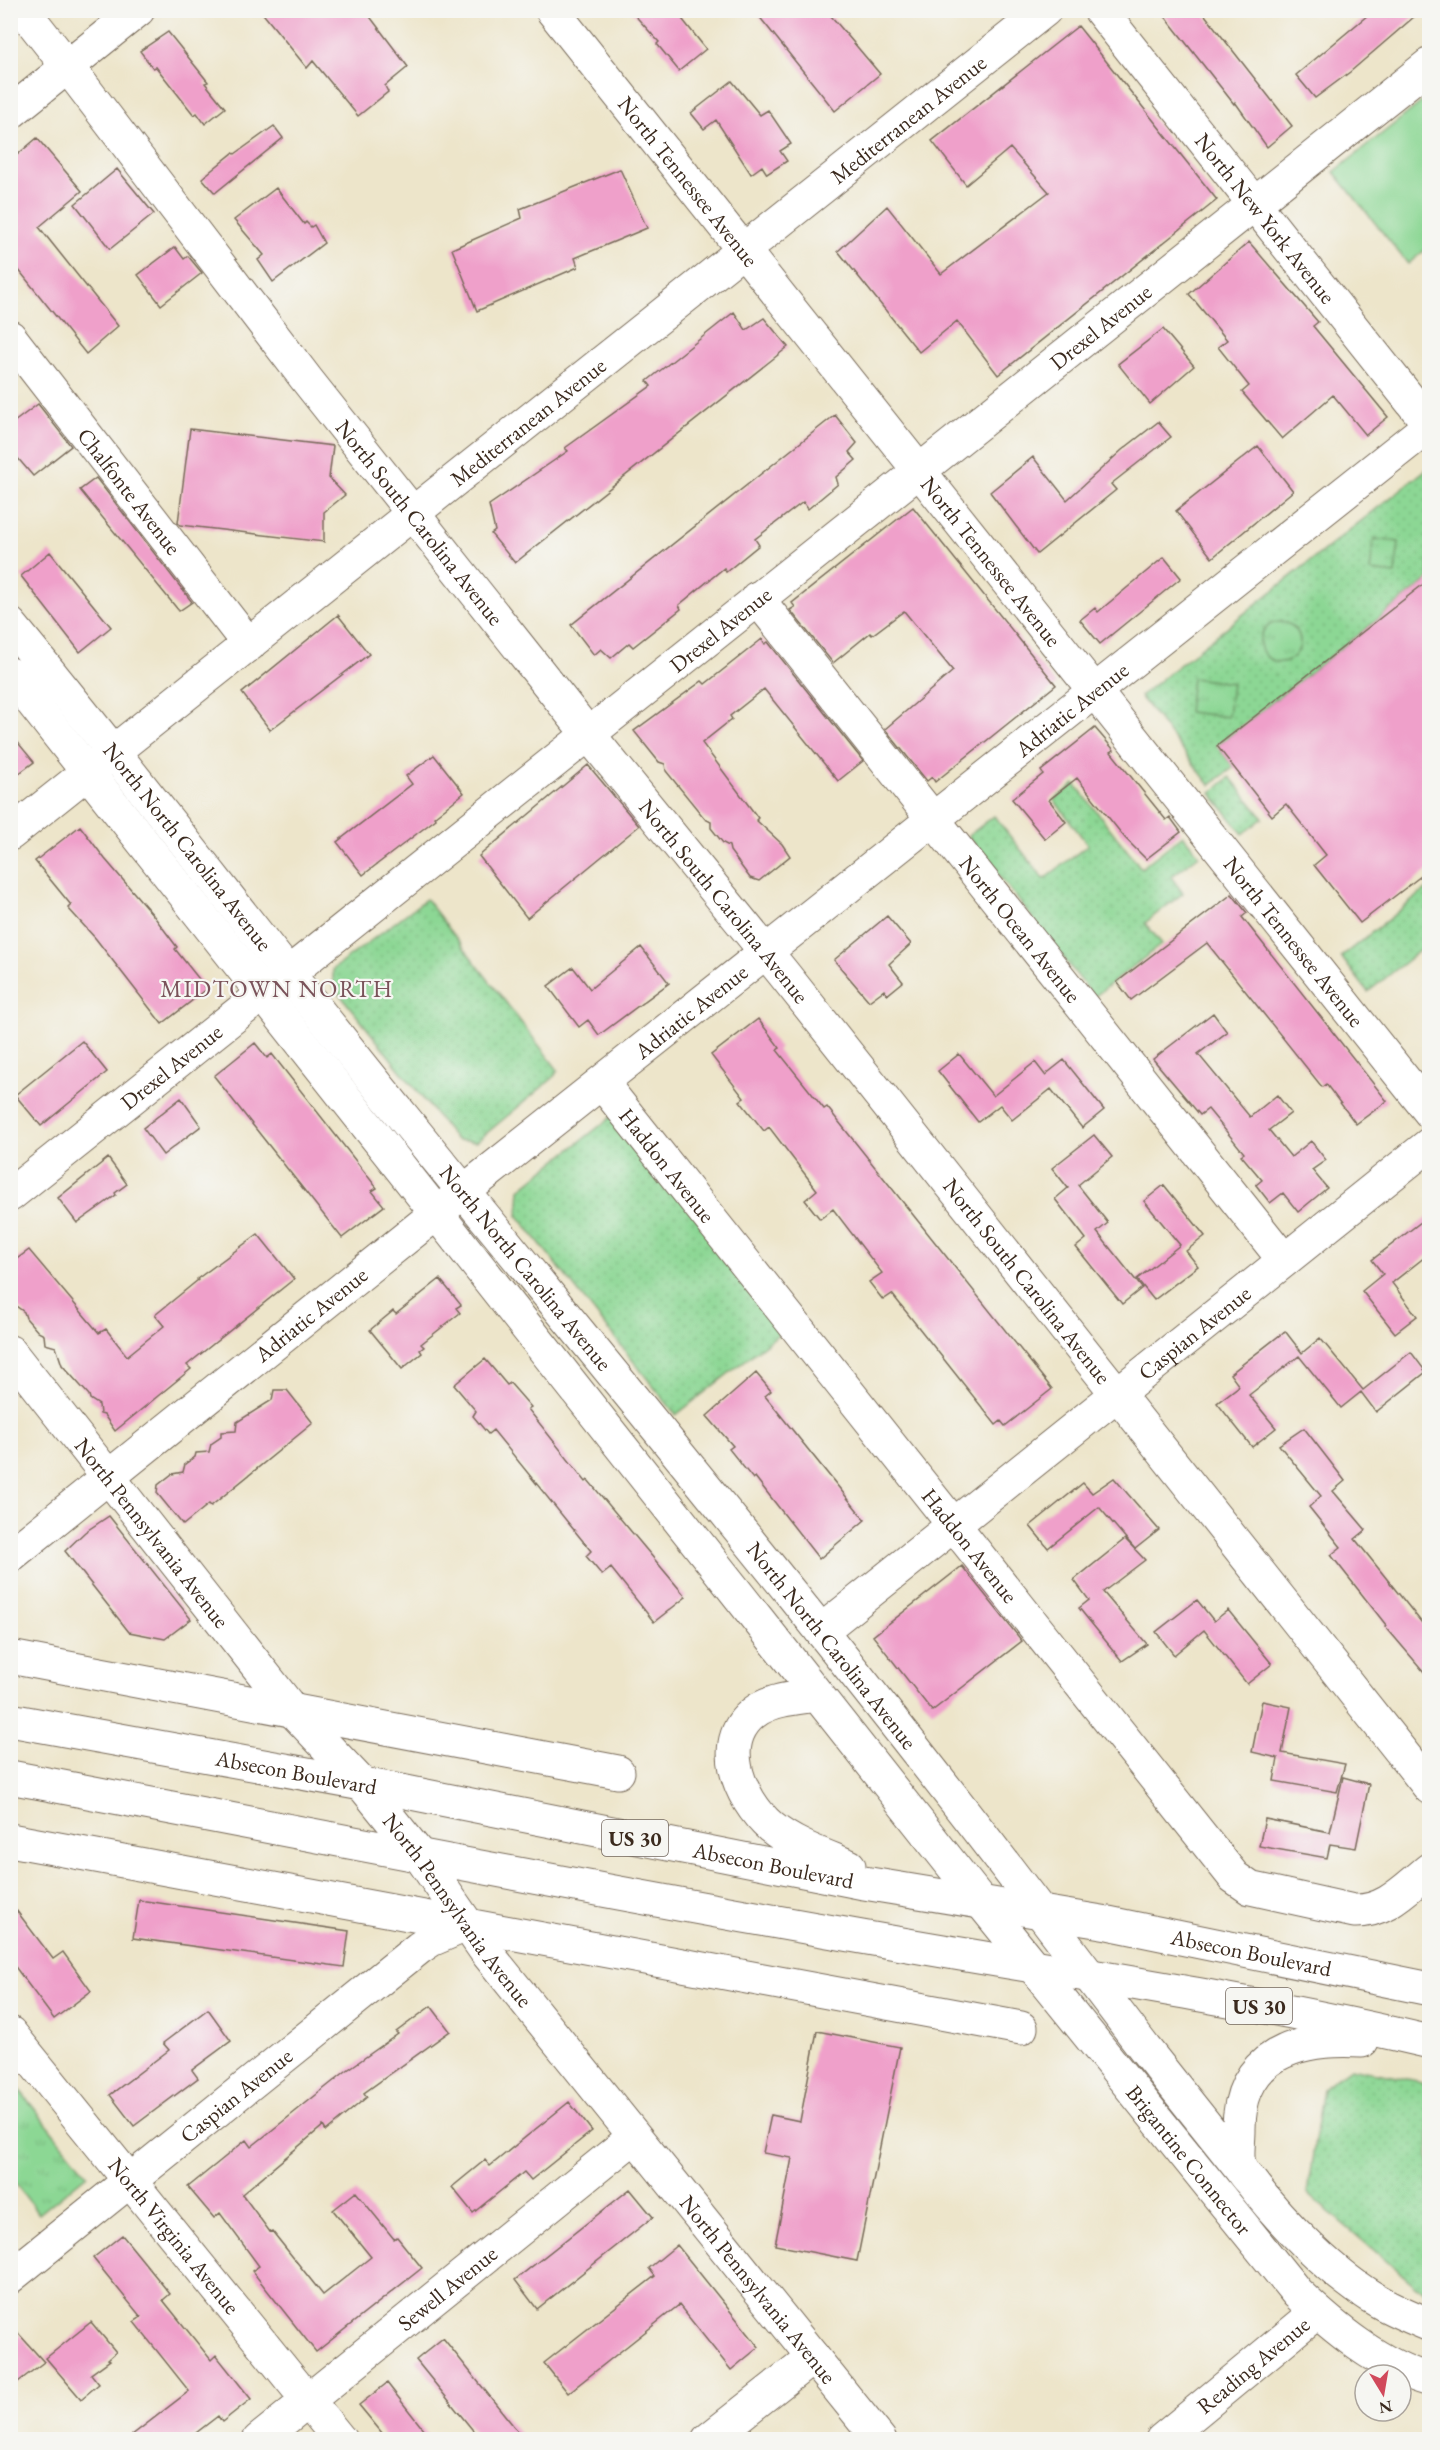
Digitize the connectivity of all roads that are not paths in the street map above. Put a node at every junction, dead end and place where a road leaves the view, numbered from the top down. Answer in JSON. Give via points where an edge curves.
{"nodes":[{"id":1,"x":23,"y":10,"type":"edge"},
{"id":2,"x":138,"y":10,"type":"edge"},
{"id":3,"x":552,"y":10,"type":"edge"},
{"id":4,"x":1045,"y":10,"type":"edge"},
{"id":5,"x":1100,"y":10,"type":"edge"},
{"id":6,"x":1430,"y":64,"type":"edge"},
{"id":7,"x":68,"y":67,"type":"junction"},
{"id":8,"x":10,"y":113,"type":"edge"},
{"id":9,"x":1254,"y":203,"type":"junction"},
{"id":10,"x":743,"y":251,"type":"junction"},
{"id":11,"x":10,"y":337,"type":"edge"},
{"id":12,"x":1430,"y":425,"type":"edge"},
{"id":13,"x":918,"y":471,"type":"junction"},
{"id":14,"x":414,"y":513,"type":"junction"},
{"id":15,"x":757,"y":598,"type":"junction"},
{"id":16,"x":10,"y":624,"type":"edge"},
{"id":17,"x":249,"y":645,"type":"junction"},
{"id":18,"x":10,"y":674,"type":"edge"},
{"id":19,"x":1094,"y":691,"type":"junction"},
{"id":20,"x":588,"y":733,"type":"junction"},
{"id":21,"x":115,"y":751,"type":"junction"},
{"id":22,"x":90,"y":771,"type":"junction"},
{"id":23,"x":932,"y":821,"type":"junction"},
{"id":24,"x":10,"y":834,"type":"edge"},
{"id":25,"x":765,"y":953,"type":"junction"},
{"id":26,"x":274,"y":984,"type":"junction"},
{"id":27,"x":602,"y":1083,"type":"junction"},
{"id":28,"x":1430,"y":1112,"type":"edge"},
{"id":29,"x":1430,"y":1144,"type":"edge"},
{"id":30,"x":463,"y":1192,"type":"junction"},
{"id":31,"x":10,"y":1195,"type":"edge"},
{"id":32,"x":438,"y":1213,"type":"junction"},
{"id":33,"x":1284,"y":1260,"type":"junction"},
{"id":34,"x":10,"y":1352,"type":"edge"},
{"id":35,"x":1116,"y":1394,"type":"junction"},
{"id":36,"x":108,"y":1478,"type":"junction"},
{"id":37,"x":953,"y":1524,"type":"junction"},
{"id":38,"x":10,"y":1556,"type":"edge"},
{"id":39,"x":820,"y":1631,"type":"junction"},
{"id":40,"x":10,"y":1657,"type":"edge"},
{"id":41,"x":816,"y":1695,"type":"junction"},
{"id":42,"x":292,"y":1710,"type":"junction"},
{"id":43,"x":10,"y":1720,"type":"edge"},
{"id":44,"x":618,"y":1772,"type":"dead end"},
{"id":45,"x":10,"y":1777,"type":"edge"},
{"id":46,"x":362,"y":1784,"type":"junction"},
{"id":47,"x":1430,"y":1788,"type":"edge"},
{"id":48,"x":10,"y":1840,"type":"edge"},
{"id":49,"x":420,"y":1856,"type":"junction"},
{"id":50,"x":1430,"y":1869,"type":"edge"},
{"id":51,"x":909,"y":1890,"type":"junction"},
{"id":52,"x":982,"y":1903,"type":"junction"},
{"id":53,"x":1040,"y":1911,"type":"junction"},
{"id":54,"x":466,"y":1924,"type":"junction"},
{"id":55,"x":1033,"y":1966,"type":"junction"},
{"id":56,"x":1088,"y":1975,"type":"junction"},
{"id":57,"x":1430,"y":1989,"type":"edge"},
{"id":58,"x":1021,"y":2028,"type":"dead end"},
{"id":59,"x":10,"y":2033,"type":"edge"},
{"id":60,"x":1430,"y":2043,"type":"edge"},
{"id":61,"x":634,"y":2137,"type":"junction"},
{"id":62,"x":1239,"y":2167,"type":"junction"},
{"id":63,"x":130,"y":2181,"type":"junction"},
{"id":64,"x":10,"y":2277,"type":"edge"},
{"id":65,"x":1378,"y":2302,"type":"junction"},
{"id":66,"x":1317,"y":2312,"type":"junction"},
{"id":67,"x":1430,"y":2325,"type":"edge"},
{"id":68,"x":1430,"y":2336,"type":"edge"},
{"id":69,"x":813,"y":2357,"type":"junction"},
{"id":70,"x":1426,"y":2380,"type":"edge"},
{"id":71,"x":309,"y":2401,"type":"junction"},
{"id":72,"x":259,"y":2439,"type":"edge"},
{"id":73,"x":340,"y":2439,"type":"edge"},
{"id":74,"x":708,"y":2439,"type":"edge"},
{"id":75,"x":880,"y":2439,"type":"edge"},
{"id":76,"x":1162,"y":2439,"type":"edge"}],
"edges":[{"from":1,"to":7,"type":"main road","name":"North South Carolina Avenue"},
{"from":2,"to":7,"type":"main road"},
{"from":3,"to":10,"type":"main road","name":"North Tennessee Avenue"},
{"from":4,"to":10,"type":"main road","name":"Mediterranean Avenue"},
{"from":5,"to":9,"type":"main road","name":"North New York Avenue"},
{"from":6,"to":9,"type":"main road","name":"Drexel Avenue"},
{"from":7,"to":8,"type":"main road"},
{"from":7,"to":14,"type":"main road","name":"North South Carolina Avenue","via":[[307,380]]},
{"from":9,"to":12,"type":"main road","name":"North New York Avenue"},
{"from":9,"to":13,"type":"main road","name":"Drexel Avenue"},
{"from":10,"to":13,"type":"main road","name":"North Tennessee Avenue"},
{"from":10,"to":14,"type":"main road","name":"Mediterranean Avenue"},
{"from":11,"to":17,"type":"main road","name":"Chalfonte Avenue"},
{"from":12,"to":19,"type":"main road","name":"Adriatic Avenue"},
{"from":13,"to":15,"type":"main road","name":"Drexel Avenue"},
{"from":13,"to":19,"type":"main road","name":"North Tennessee Avenue"},
{"from":14,"to":17,"type":"main road","name":"Mediterranean Avenue"},
{"from":14,"to":20,"type":"main road","name":"North South Carolina Avenue"},
{"from":15,"to":20,"type":"main road","name":"Drexel Avenue"},
{"from":15,"to":23,"type":"main road","name":"North Ocean Avenue"},
{"from":16,"to":21,"type":"main road","name":"North North Carolina Avenue"},
{"from":17,"to":21,"type":"main road","name":"Mediterranean Avenue"},
{"from":18,"to":22,"type":"main road","name":"North North Carolina Avenue"},
{"from":19,"to":23,"type":"main road","name":"Adriatic Avenue"},
{"from":19,"to":28,"type":"main road","name":"North Tennessee Avenue"},
{"from":20,"to":25,"type":"main road","name":"North South Carolina Avenue"},
{"from":20,"to":26,"type":"main road","name":"Drexel Avenue"},
{"from":21,"to":22,"type":"main road","name":"Mediterranean Avenue"},
{"from":21,"to":26,"type":"main road","name":"North North Carolina Avenue"},
{"from":22,"to":24,"type":"main road","name":"Mediterranean Avenue"},
{"from":22,"to":26,"type":"main road","name":"North North Carolina Avenue"},
{"from":23,"to":25,"type":"main road","name":"Adriatic Avenue"},
{"from":23,"to":33,"type":"main road","name":"North Ocean Avenue"},
{"from":25,"to":27,"type":"main road","name":"Adriatic Avenue"},
{"from":25,"to":35,"type":"main road","name":"North South Carolina Avenue"},
{"from":26,"to":30,"type":"main road","name":"North North Carolina Avenue"},
{"from":26,"to":31,"type":"main road","name":"Drexel Avenue"},
{"from":26,"to":32,"type":"main road","name":"North North Carolina Avenue"},
{"from":27,"to":30,"type":"main road","name":"Adriatic Avenue"},
{"from":27,"to":37,"type":"main road","name":"Haddon Avenue"},
{"from":29,"to":33,"type":"main road","name":"Caspian Avenue"},
{"from":30,"to":32,"type":"main road","name":"Adriatic Avenue"},
{"from":30,"to":39,"type":"main road","name":"North North Carolina Avenue"},
{"from":32,"to":36,"type":"main road","name":"Adriatic Avenue"},
{"from":32,"to":41,"type":"main road","name":"North North Carolina Avenue"},
{"from":33,"to":35,"type":"main road","name":"Caspian Avenue"},
{"from":34,"to":36,"type":"main road","name":"North Pennsylvania Avenue"},
{"from":35,"to":37,"type":"main road","name":"Caspian Avenue"},
{"from":35,"to":47,"type":"main road","name":"North South Carolina Avenue"},
{"from":36,"to":38,"type":"main road","name":"Adriatic Avenue"},
{"from":36,"to":42,"type":"main road","name":"North Pennsylvania Avenue"},
{"from":37,"to":39,"type":"main road","name":"Caspian Avenue"},
{"from":37,"to":50,"type":"main road","name":"Haddon Avenue","via":[[1234,1877],[1250,1888],[1354,1911],[1374,1909],[1393,1900]]},
{"from":39,"to":53,"type":"main road","name":"North North Carolina Avenue"},
{"from":40,"to":42,"type":"main road"},
{"from":41,"to":51,"type":"main road","via":[[779,1701],[749,1717],[734,1748],[740,1785],[760,1816],[784,1836]]},
{"from":41,"to":52,"type":"main road","name":"North North Carolina Avenue"},
{"from":42,"to":44,"type":"main road"},
{"from":42,"to":46,"type":"main road","name":"North Pennsylvania Avenue"},
{"from":43,"to":46,"type":"main road","name":"Absecon Boulevard","number":"US 30"},
{"from":45,"to":49,"type":"main road","number":"US 30"},
{"from":46,"to":49,"type":"main road","name":"North Pennsylvania Avenue"},
{"from":46,"to":51,"type":"main road","name":"Absecon Boulevard","number":"US 30"},
{"from":48,"to":54,"type":"main road"},
{"from":49,"to":54,"type":"main road","name":"North Pennsylvania Avenue"},
{"from":49,"to":55,"type":"main road","number":"US 30"},
{"from":51,"to":52,"type":"main road","name":"Absecon Boulevard","number":"US 30"},
{"from":52,"to":53,"type":"main road","name":"Absecon Boulevard","number":"US 30"},
{"from":52,"to":55,"type":"main road","name":"Brigantine Connector"},
{"from":53,"to":56,"type":"main road","name":"Brigantine Connector"},
{"from":53,"to":57,"type":"main road","name":"Absecon Boulevard","number":"US 30"},
{"from":54,"to":58,"type":"main road"},
{"from":54,"to":61,"type":"main road","name":"North Pennsylvania Avenue"},
{"from":54,"to":63,"type":"main road","name":"Caspian Avenue","via":[[419,1948]]},
{"from":55,"to":56,"type":"main road","number":"US 30"},
{"from":55,"to":66,"type":"main road","name":"Brigantine Connector","via":[[1270,2262]]},
{"from":56,"to":60,"type":"main road","number":"US 30","via":[[1345,2022]]},
{"from":56,"to":62,"type":"main road","name":"Brigantine Connector"},
{"from":59,"to":63,"type":"main road","name":"North Virginia Avenue"},
{"from":60,"to":62,"type":"main road","via":[[1322,2040],[1286,2049],[1270,2059],[1258,2070],[1243,2099]]},
{"from":61,"to":69,"type":"main road","name":"North Pennsylvania Avenue"},
{"from":61,"to":71,"type":"main road","name":"Sewell Avenue"},
{"from":62,"to":65,"type":"main road","name":"Brigantine Connector","via":[[1289,2228]]},
{"from":63,"to":64,"type":"main road","name":"Caspian Avenue"},
{"from":63,"to":71,"type":"main road","name":"North Virginia Avenue"},
{"from":65,"to":67,"type":"main road"},
{"from":65,"to":68,"type":"main road","name":"Brigantine Connector"},
{"from":66,"to":70,"type":"main road","name":"Brigantine Connector","via":[[1358,2344]]},
{"from":66,"to":76,"type":"main road","name":"Reading Avenue"},
{"from":69,"to":74,"type":"main road"},
{"from":69,"to":75,"type":"main road","name":"North Pennsylvania Avenue"},
{"from":71,"to":72,"type":"main road","name":"Sewell Avenue"},
{"from":71,"to":73,"type":"main road","name":"North Virginia Avenue"}]}
